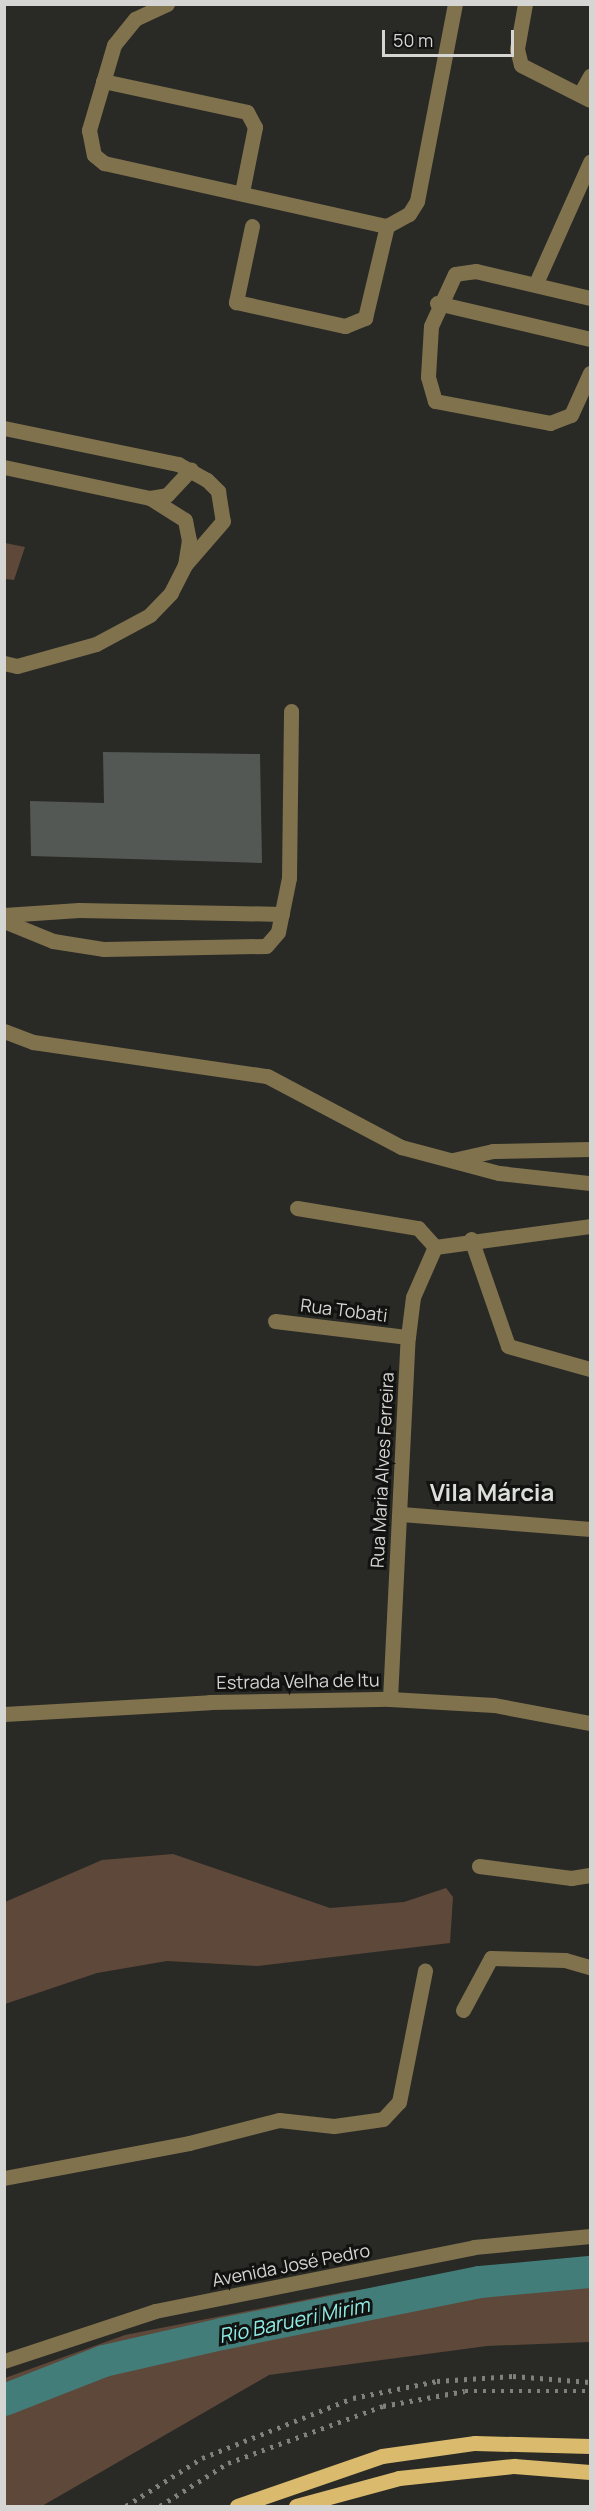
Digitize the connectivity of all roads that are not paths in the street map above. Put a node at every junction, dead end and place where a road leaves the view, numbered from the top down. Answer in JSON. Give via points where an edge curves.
{"nodes":[{"id":1,"x":167,"y":4,"type":"edge"},
{"id":2,"x":455,"y":4,"type":"edge"},
{"id":3,"x":525,"y":4,"type":"edge"},
{"id":4,"x":591,"y":76,"type":"edge"},
{"id":5,"x":103,"y":81,"type":"junction"},
{"id":6,"x":585,"y":97,"type":"edge"},
{"id":7,"x":591,"y":162,"type":"edge"},
{"id":8,"x":242,"y":192,"type":"junction"},
{"id":9,"x":252,"y":226,"type":"dead end"},
{"id":10,"x":387,"y":226,"type":"junction"},
{"id":11,"x":536,"y":283,"type":"junction"},
{"id":12,"x":591,"y":298,"type":"edge"},
{"id":13,"x":437,"y":303,"type":"junction"},
{"id":14,"x":591,"y":339,"type":"edge"},
{"id":15,"x":591,"y":373,"type":"edge"},
{"id":16,"x":4,"y":428,"type":"edge"},
{"id":17,"x":4,"y":467,"type":"edge"},
{"id":18,"x":191,"y":469,"type":"junction"},
{"id":19,"x":150,"y":498,"type":"junction"},
{"id":20,"x":185,"y":565,"type":"junction"},
{"id":21,"x":4,"y":663,"type":"edge"},
{"id":22,"x":291,"y":711,"type":"dead end"},
{"id":23,"x":282,"y":914,"type":"junction"},
{"id":24,"x":4,"y":915,"type":"edge"},
{"id":25,"x":4,"y":921,"type":"edge"},
{"id":26,"x":4,"y":1031,"type":"edge"},
{"id":27,"x":591,"y":1149,"type":"edge"},
{"id":28,"x":450,"y":1160,"type":"junction"},
{"id":29,"x":591,"y":1183,"type":"edge"},
{"id":30,"x":297,"y":1208,"type":"dead end"},
{"id":31,"x":591,"y":1226,"type":"edge"},
{"id":32,"x":471,"y":1239,"type":"junction"},
{"id":33,"x":435,"y":1248,"type":"junction"},
{"id":34,"x":275,"y":1321,"type":"dead end"},
{"id":35,"x":408,"y":1337,"type":"junction"},
{"id":36,"x":591,"y":1369,"type":"edge"},
{"id":37,"x":400,"y":1514,"type":"junction"},
{"id":38,"x":591,"y":1529,"type":"edge"},
{"id":39,"x":390,"y":1699,"type":"junction"},
{"id":40,"x":4,"y":1714,"type":"edge"},
{"id":41,"x":591,"y":1723,"type":"edge"},
{"id":42,"x":479,"y":1866,"type":"dead end"},
{"id":43,"x":591,"y":1875,"type":"edge"},
{"id":44,"x":591,"y":1967,"type":"edge"},
{"id":45,"x":425,"y":1971,"type":"dead end"},
{"id":46,"x":463,"y":2010,"type":"dead end"},
{"id":47,"x":4,"y":2178,"type":"edge"},
{"id":48,"x":590,"y":2234,"type":"edge"},
{"id":49,"x":4,"y":2361,"type":"edge"},
{"id":50,"x":591,"y":2446,"type":"edge"},
{"id":51,"x":591,"y":2472,"type":"edge"},
{"id":52,"x":237,"y":2506,"type":"edge"},
{"id":53,"x":296,"y":2506,"type":"edge"}],
"edges":[{"from":1,"to":5,"type":"street","via":[[135,19],[123,32]]},
{"from":2,"to":10,"type":"street","via":[[417,201],[409,214]]},
{"from":3,"to":6,"type":"street","via":[[517,49],[521,65]]},
{"from":4,"to":6,"type":"street"},
{"from":5,"to":8,"type":"street","via":[[89,130],[94,155],[104,163]]},
{"from":5,"to":8,"type":"street","via":[[247,112],[255,128]]},
{"from":7,"to":11,"type":"street"},
{"from":8,"to":10,"type":"street"},
{"from":9,"to":10,"type":"street","via":[[236,302],[345,326],[365,318]]},
{"from":11,"to":12,"type":"street"},
{"from":11,"to":13,"type":"street","via":[[463,272],[447,282]]},
{"from":13,"to":14,"type":"street"},
{"from":13,"to":15,"type":"street","via":[[428,377],[435,400],[550,423],[571,415]]},
{"from":16,"to":18,"type":"street"},
{"from":17,"to":19,"type":"street"},
{"from":18,"to":19,"type":"street","via":[[167,495]]},
{"from":18,"to":20,"type":"street","via":[[218,491],[223,521]]},
{"from":19,"to":20,"type":"street","via":[[185,520]]},
{"from":20,"to":21,"type":"street","via":[[171,592],[130,628],[96,644],[17,666]]},
{"from":22,"to":23,"type":"street","via":[[289,878]]},
{"from":23,"to":24,"type":"street","via":[[79,910]]},
{"from":23,"to":25,"type":"street","via":[[278,932],[266,946],[240,950],[104,949],[53,941]]},
{"from":26,"to":28,"type":"street","via":[[33,1042],[267,1076],[401,1147]]},
{"from":27,"to":28,"type":"street","via":[[493,1151]]},
{"from":28,"to":29,"type":"street","via":[[499,1173]]},
{"from":30,"to":33,"type":"street","via":[[418,1227]]},
{"from":31,"to":32,"type":"street"},
{"from":32,"to":33,"type":"street"},
{"from":32,"to":36,"type":"street","via":[[508,1346]]},
{"from":33,"to":35,"type":"street","name":"Rua Maria Alves Ferreira","via":[[413,1297]]},
{"from":34,"to":35,"type":"street","name":"Rua Tobati"},
{"from":35,"to":37,"type":"street","name":"Rua Maria Alves Ferreira"},
{"from":37,"to":38,"type":"street"},
{"from":37,"to":39,"type":"street","name":"Rua Maria Alves Ferreira"},
{"from":39,"to":40,"type":"street","name":"Estrada Velha de Itu","via":[[210,1702]]},
{"from":39,"to":41,"type":"street","name":"Estrada Velha de Itu","via":[[494,1705]]},
{"from":42,"to":43,"type":"street","via":[[571,1878]]},
{"from":44,"to":46,"type":"street","via":[[564,1960],[491,1958]]},
{"from":45,"to":47,"type":"street","via":[[399,2102],[383,2119],[334,2126],[279,2120],[189,2143]]},
{"from":48,"to":49,"type":"street","name":"Avenida José Pedro","via":[[474,2247],[155,2311]]},
{"from":50,"to":52,"type":"main road","via":[[475,2443],[382,2456]]},
{"from":51,"to":53,"type":"main road","via":[[514,2466],[399,2478]]}]}
